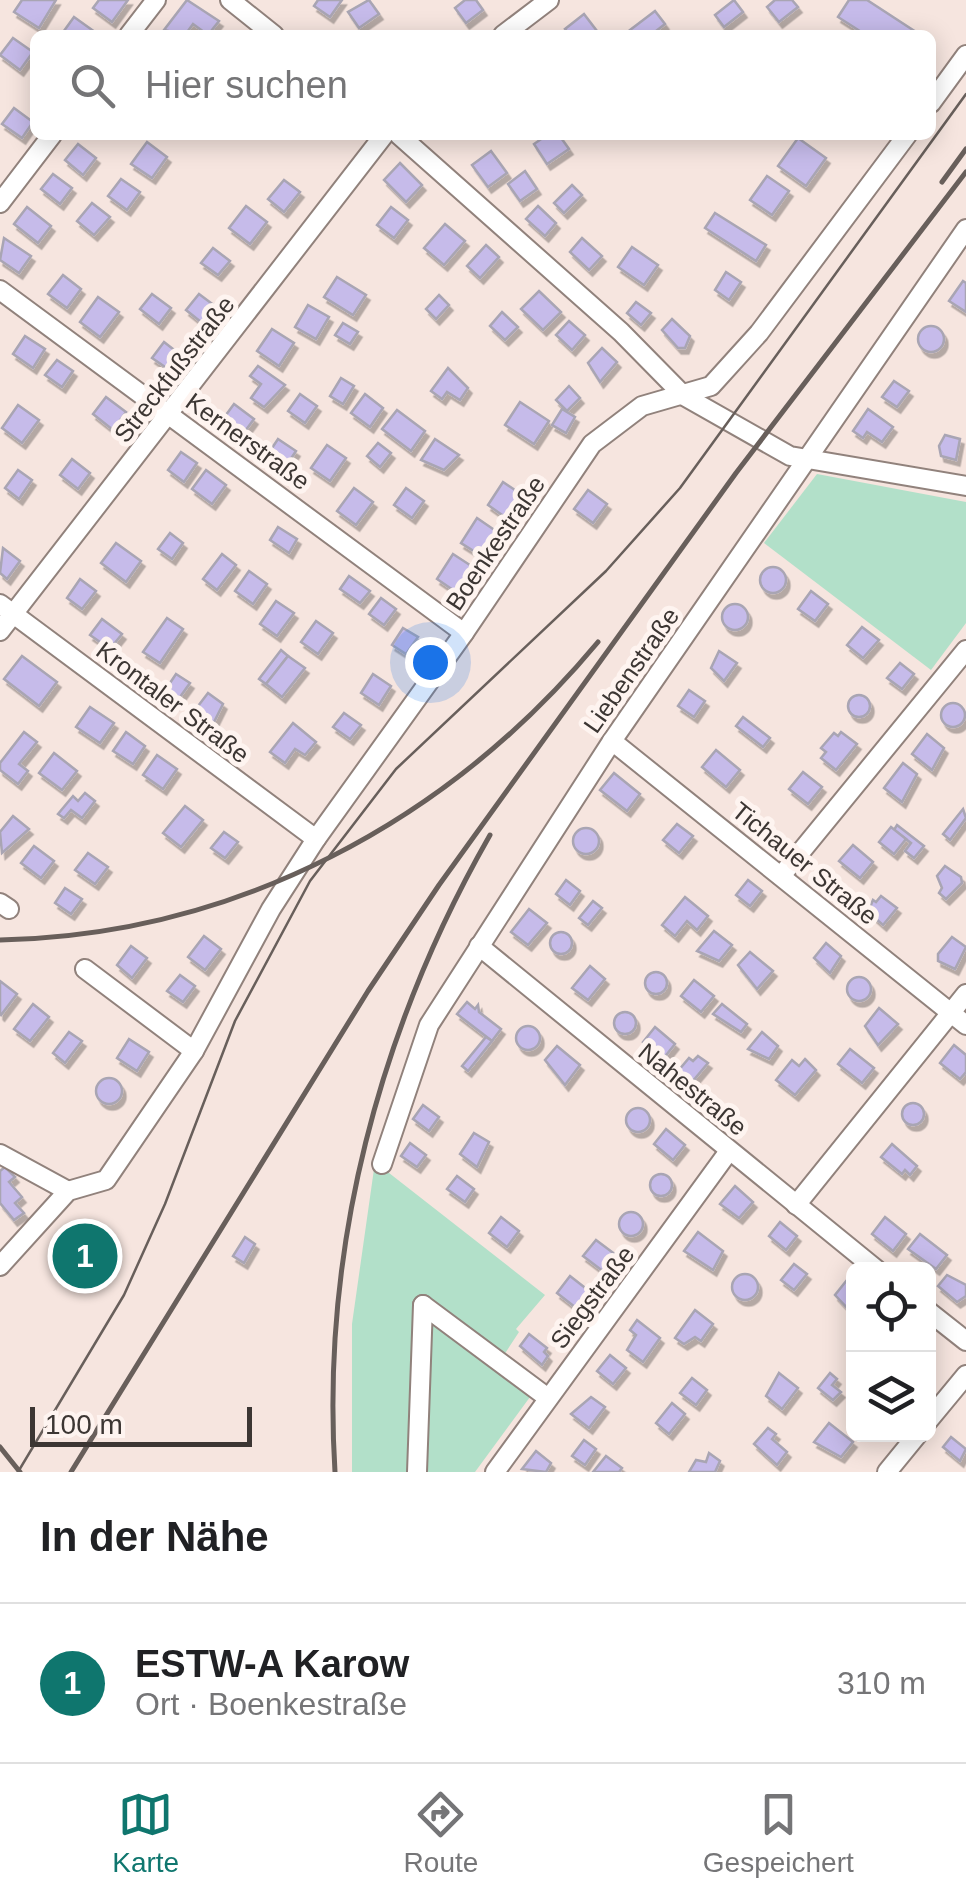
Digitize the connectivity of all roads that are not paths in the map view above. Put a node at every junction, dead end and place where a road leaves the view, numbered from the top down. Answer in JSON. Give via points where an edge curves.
{"nodes":[{"id":1,"x":156,"y":0,"type":"edge"},
{"id":2,"x":230,"y":0,"type":"edge"},
{"id":3,"x":550,"y":0,"type":"edge"},
{"id":4,"x":133,"y":30,"type":"edge"},
{"id":5,"x":268,"y":30,"type":"edge"},
{"id":6,"x":511,"y":30,"type":"edge"},
{"id":7,"x":966,"y":55,"type":"edge"},
{"id":8,"x":936,"y":96,"type":"edge"},
{"id":9,"x":48,"y":140,"type":"edge"},
{"id":10,"x":380,"y":140,"type":"edge"},
{"id":11,"x":405,"y":140,"type":"edge"},
{"id":12,"x":903,"y":140,"type":"edge"},
{"id":13,"x":0,"y":203,"type":"edge"},
{"id":14,"x":966,"y":230,"type":"edge"},
{"id":15,"x":0,"y":290,"type":"edge"},
{"id":16,"x":684,"y":396,"type":"junction"},
{"id":17,"x":171,"y":415,"type":"junction"},
{"id":18,"x":811,"y":458,"type":"junction"},
{"id":19,"x":966,"y":486,"type":"edge"},
{"id":20,"x":6,"y":609,"type":"edge"},
{"id":21,"x":0,"y":631,"type":"edge"},
{"id":22,"x":464,"y":633,"type":"junction"},
{"id":23,"x":966,"y":650,"type":"edge"},
{"id":24,"x":950,"y":672,"type":"junction"},
{"id":25,"x":966,"y":684,"type":"edge"},
{"id":26,"x":612,"y":741,"type":"junction"},
{"id":27,"x":316,"y":839,"type":"junction"},
{"id":28,"x":782,"y":876,"type":"junction"},
{"id":29,"x":479,"y":946,"type":"junction"},
{"id":30,"x":85,"y":969,"type":"dead end"},
{"id":31,"x":966,"y":994,"type":"edge"},
{"id":32,"x":958,"y":1019,"type":"edge"},
{"id":33,"x":194,"y":1050,"type":"junction"},
{"id":34,"x":730,"y":1150,"type":"junction"},
{"id":35,"x":0,"y":1154,"type":"edge"},
{"id":36,"x":382,"y":1164,"type":"dead end"},
{"id":37,"x":68,"y":1191,"type":"junction"},
{"id":38,"x":796,"y":1205,"type":"junction"},
{"id":39,"x":867,"y":1262,"type":"edge"},
{"id":40,"x":0,"y":1266,"type":"edge"},
{"id":41,"x":936,"y":1317,"type":"edge"},
{"id":42,"x":966,"y":1341,"type":"edge"},
{"id":43,"x":966,"y":1375,"type":"edge"},
{"id":44,"x":548,"y":1398,"type":"junction"},
{"id":45,"x":936,"y":1411,"type":"edge"},
{"id":46,"x":911,"y":1442,"type":"edge"},
{"id":47,"x":417,"y":1472,"type":"edge"},
{"id":48,"x":495,"y":1472,"type":"edge"},
{"id":49,"x":887,"y":1472,"type":"edge"}],
"edges":[{"from":1,"to":4,"type":"street"},
{"from":2,"to":5,"type":"street"},
{"from":3,"to":6,"type":"street"},
{"from":7,"to":8,"type":"street"},
{"from":9,"to":13,"type":"street"},
{"from":10,"to":17,"type":"street","name":"Streckfußstraße"},
{"from":11,"to":16,"type":"street"},
{"from":12,"to":16,"type":"street","name":"Boenkestraße","via":[[758,334],[711,386]]},
{"from":14,"to":18,"type":"street","name":"Liebenstraße"},
{"from":15,"to":17,"type":"street","name":"Kernerstraße"},
{"from":16,"to":18,"type":"street","via":[[776,451]]},
{"from":16,"to":22,"type":"street","name":"Boenkestraße","via":[[642,406],[592,444]]},
{"from":17,"to":20,"type":"street","name":"Streckfußstraße"},
{"from":17,"to":22,"type":"street","name":"Kernerstraße"},
{"from":18,"to":19,"type":"street"},
{"from":18,"to":26,"type":"street","name":"Liebenstraße"},
{"from":20,"to":21,"type":"street","name":"Streckfußstraße"},
{"from":20,"to":27,"type":"street","name":"Krontaler Straße"},
{"from":22,"to":27,"type":"street","name":"Boenkestraße"},
{"from":23,"to":24,"type":"street"},
{"from":24,"to":25,"type":"street"},
{"from":24,"to":28,"type":"street"},
{"from":26,"to":28,"type":"street","name":"Tichauer Straße"},
{"from":26,"to":29,"type":"street","name":"Liebenstraße"},
{"from":27,"to":33,"type":"street","name":"Boenkestraße"},
{"from":28,"to":32,"type":"street","name":"Tichauer Straße"},
{"from":29,"to":34,"type":"street","name":"Nahestraße"},
{"from":29,"to":36,"type":"street","name":"Liebenstraße","via":[[429,1025]]},
{"from":30,"to":33,"type":"street"},
{"from":31,"to":32,"type":"street"},
{"from":32,"to":38,"type":"street"},
{"from":33,"to":37,"type":"street","name":"Boenkestraße","via":[[106,1180]]},
{"from":34,"to":38,"type":"street","name":"Nahestraße"},
{"from":34,"to":44,"type":"street","name":"Siegstraße"},
{"from":35,"to":37,"type":"street"},
{"from":37,"to":40,"type":"street"},
{"from":38,"to":39,"type":"street","name":"Nahestraße"},
{"from":41,"to":42,"type":"street"},
{"from":43,"to":45,"type":"street"},
{"from":44,"to":47,"type":"street","via":[[422,1305]]},
{"from":44,"to":48,"type":"street","name":"Siegstraße"},
{"from":46,"to":49,"type":"street"}]}
